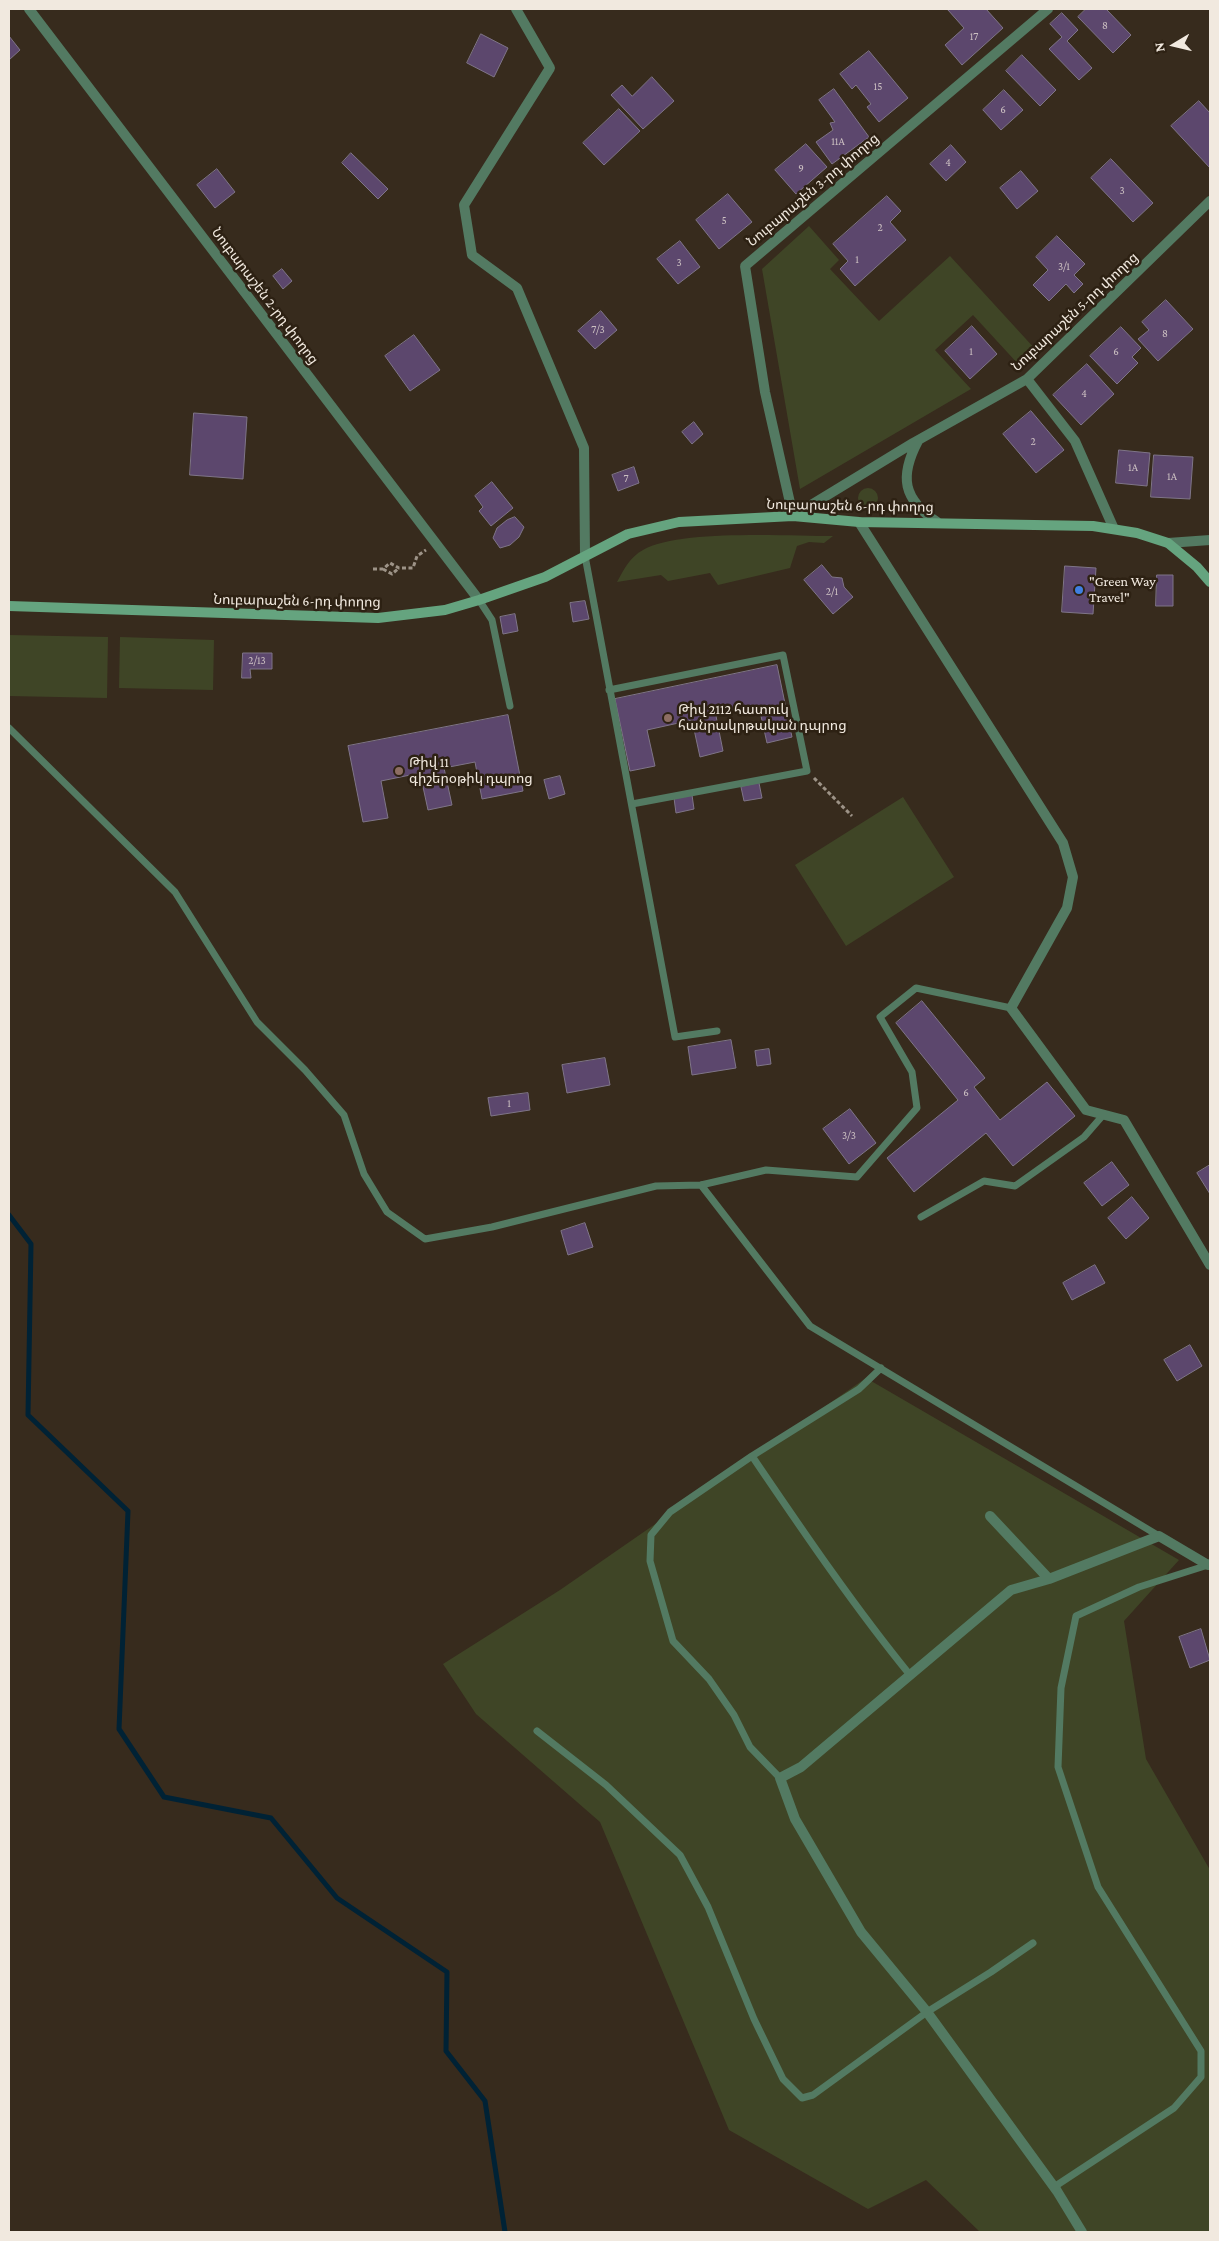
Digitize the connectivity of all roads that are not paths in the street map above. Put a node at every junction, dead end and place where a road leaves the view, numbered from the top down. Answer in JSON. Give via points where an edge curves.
{"nodes":[{"id":1,"x":29,"y":9,"type":"edge"},
{"id":2,"x":516,"y":9,"type":"edge"},
{"id":3,"x":1048,"y":9,"type":"edge"},
{"id":4,"x":1210,"y":201,"type":"edge"},
{"id":5,"x":1027,"y":379,"type":"junction"},
{"id":6,"x":919,"y":440,"type":"junction"},
{"id":7,"x":793,"y":516,"type":"junction"},
{"id":8,"x":859,"y":522,"type":"junction"},
{"id":9,"x":937,"y":522,"type":"junction"},
{"id":10,"x":1114,"y":529,"type":"junction"},
{"id":11,"x":1210,"y":540,"type":"edge"},
{"id":12,"x":1168,"y":543,"type":"junction"},
{"id":13,"x":585,"y":556,"type":"junction"},
{"id":14,"x":1210,"y":582,"type":"edge"},
{"id":15,"x":479,"y":600,"type":"junction"},
{"id":16,"x":9,"y":606,"type":"edge"},
{"id":17,"x":609,"y":690,"type":"junction"},
{"id":18,"x":510,"y":706,"type":"dead end"},
{"id":19,"x":9,"y":728,"type":"edge"},
{"id":20,"x":632,"y":804,"type":"junction"},
{"id":21,"x":1012,"y":1008,"type":"junction"},
{"id":22,"x":716,"y":1031,"type":"dead end"},
{"id":23,"x":1104,"y":1114,"type":"junction"},
{"id":24,"x":701,"y":1185,"type":"junction"},
{"id":25,"x":921,"y":1217,"type":"dead end"},
{"id":26,"x":1210,"y":1265,"type":"edge"},
{"id":27,"x":881,"y":1368,"type":"junction"},
{"id":28,"x":752,"y":1456,"type":"junction"},
{"id":29,"x":990,"y":1516,"type":"dead end"},
{"id":30,"x":1159,"y":1536,"type":"junction"},
{"id":31,"x":1209,"y":1564,"type":"edge"},
{"id":32,"x":1049,"y":1579,"type":"junction"},
{"id":33,"x":910,"y":1675,"type":"junction"},
{"id":34,"x":537,"y":1731,"type":"dead end"},
{"id":35,"x":780,"y":1778,"type":"junction"},
{"id":36,"x":1033,"y":1943,"type":"dead end"},
{"id":37,"x":927,"y":2012,"type":"junction"},
{"id":38,"x":1054,"y":2187,"type":"junction"},
{"id":39,"x":1082,"y":2232,"type":"edge"}],
"edges":[{"from":1,"to":15,"type":"street","name":"Նուբարաշեն 2-րդ փողոց"},
{"from":2,"to":13,"type":"street","via":[[550,68],[464,205],[472,255],[517,288],[584,448]]},
{"from":3,"to":7,"type":"street","name":"Նուբարաշեն 3-րդ փողոց","via":[[745,266],[765,392]]},
{"from":4,"to":5,"type":"street","name":"Նուբարաշեն 5-րդ փողոց"},
{"from":5,"to":6,"type":"street","name":"Նուբարաշեն 5-րդ փողոց"},
{"from":5,"to":10,"type":"street","via":[[1075,441]]},
{"from":6,"to":7,"type":"street","name":"Նուբարաշեն 5-րդ փողոց"},
{"from":6,"to":9,"type":"street","via":[[909,457],[906,482],[915,504]]},
{"from":7,"to":8,"type":"main road","name":"Նուբարաշեն 6-րդ փողոց"},
{"from":7,"to":13,"type":"main road","name":"Նուբարաշեն 6-րդ փողոց","via":[[679,522],[628,534]]},
{"from":8,"to":9,"type":"main road","name":"Նուբարաշեն 6-րդ փողոց"},
{"from":8,"to":21,"type":"street","via":[[1063,843],[1073,877],[1067,908]]},
{"from":9,"to":10,"type":"main road","name":"Նուբարաշեն 6-րդ փողոց"},
{"from":10,"to":12,"type":"main road","name":"Նուբարաշեն 6-րդ փողոց"},
{"from":11,"to":12,"type":"street"},
{"from":12,"to":14,"type":"main road","name":"Նուբարաշեն 6-րդ փողոց"},
{"from":13,"to":15,"type":"main road","name":"Նուբարաշեն 6-րդ փողոց","via":[[545,577]]},
{"from":13,"to":17,"type":"lane"},
{"from":15,"to":16,"type":"main road","name":"Նուբարաշեն 6-րդ փողոց","via":[[445,610],[378,618]]},
{"from":15,"to":18,"type":"lane","via":[[492,620]]},
{"from":17,"to":20,"type":"lane"},
{"from":17,"to":20,"type":"lane","via":[[783,655],[807,770]]},
{"from":19,"to":24,"type":"lane","via":[[175,892],[257,1022],[344,1115],[364,1174],[387,1212],[425,1239],[492,1227],[656,1186]]},
{"from":20,"to":22,"type":"lane","via":[[675,1037]]},
{"from":21,"to":23,"type":"street","via":[[1086,1110]]},
{"from":21,"to":24,"type":"lane","via":[[916,988],[880,1017],[912,1072],[917,1108],[857,1178],[766,1170]]},
{"from":23,"to":25,"type":"lane","via":[[1084,1138],[1015,1186],[984,1181]]},
{"from":23,"to":26,"type":"street","via":[[1124,1120]]},
{"from":24,"to":27,"type":"lane","via":[[810,1326]]},
{"from":27,"to":28,"type":"lane","via":[[859,1389]]},
{"from":27,"to":30,"type":"lane"},
{"from":28,"to":33,"type":"lane","via":[[879,1637]]},
{"from":28,"to":35,"type":"lane","via":[[670,1512],[651,1535],[650,1561],[673,1641],[709,1679],[750,1747]]},
{"from":29,"to":32,"type":"street"},
{"from":30,"to":31,"type":"street"},
{"from":30,"to":32,"type":"street"},
{"from":31,"to":38,"type":"lane","via":[[1139,1587],[1076,1616],[1061,1688],[1058,1767],[1098,1887],[1201,2051],[1201,2077],[1174,2108]]},
{"from":32,"to":33,"type":"street","via":[[1011,1590]]},
{"from":33,"to":35,"type":"street","via":[[801,1767]]},
{"from":34,"to":37,"type":"lane","via":[[606,1785],[680,1855],[708,1907],[754,2019],[783,2079],[802,2098],[813,2095]]},
{"from":35,"to":37,"type":"street","via":[[795,1819],[861,1932]]},
{"from":36,"to":37,"type":"lane"},
{"from":37,"to":38,"type":"street"},
{"from":38,"to":39,"type":"street"}]}
